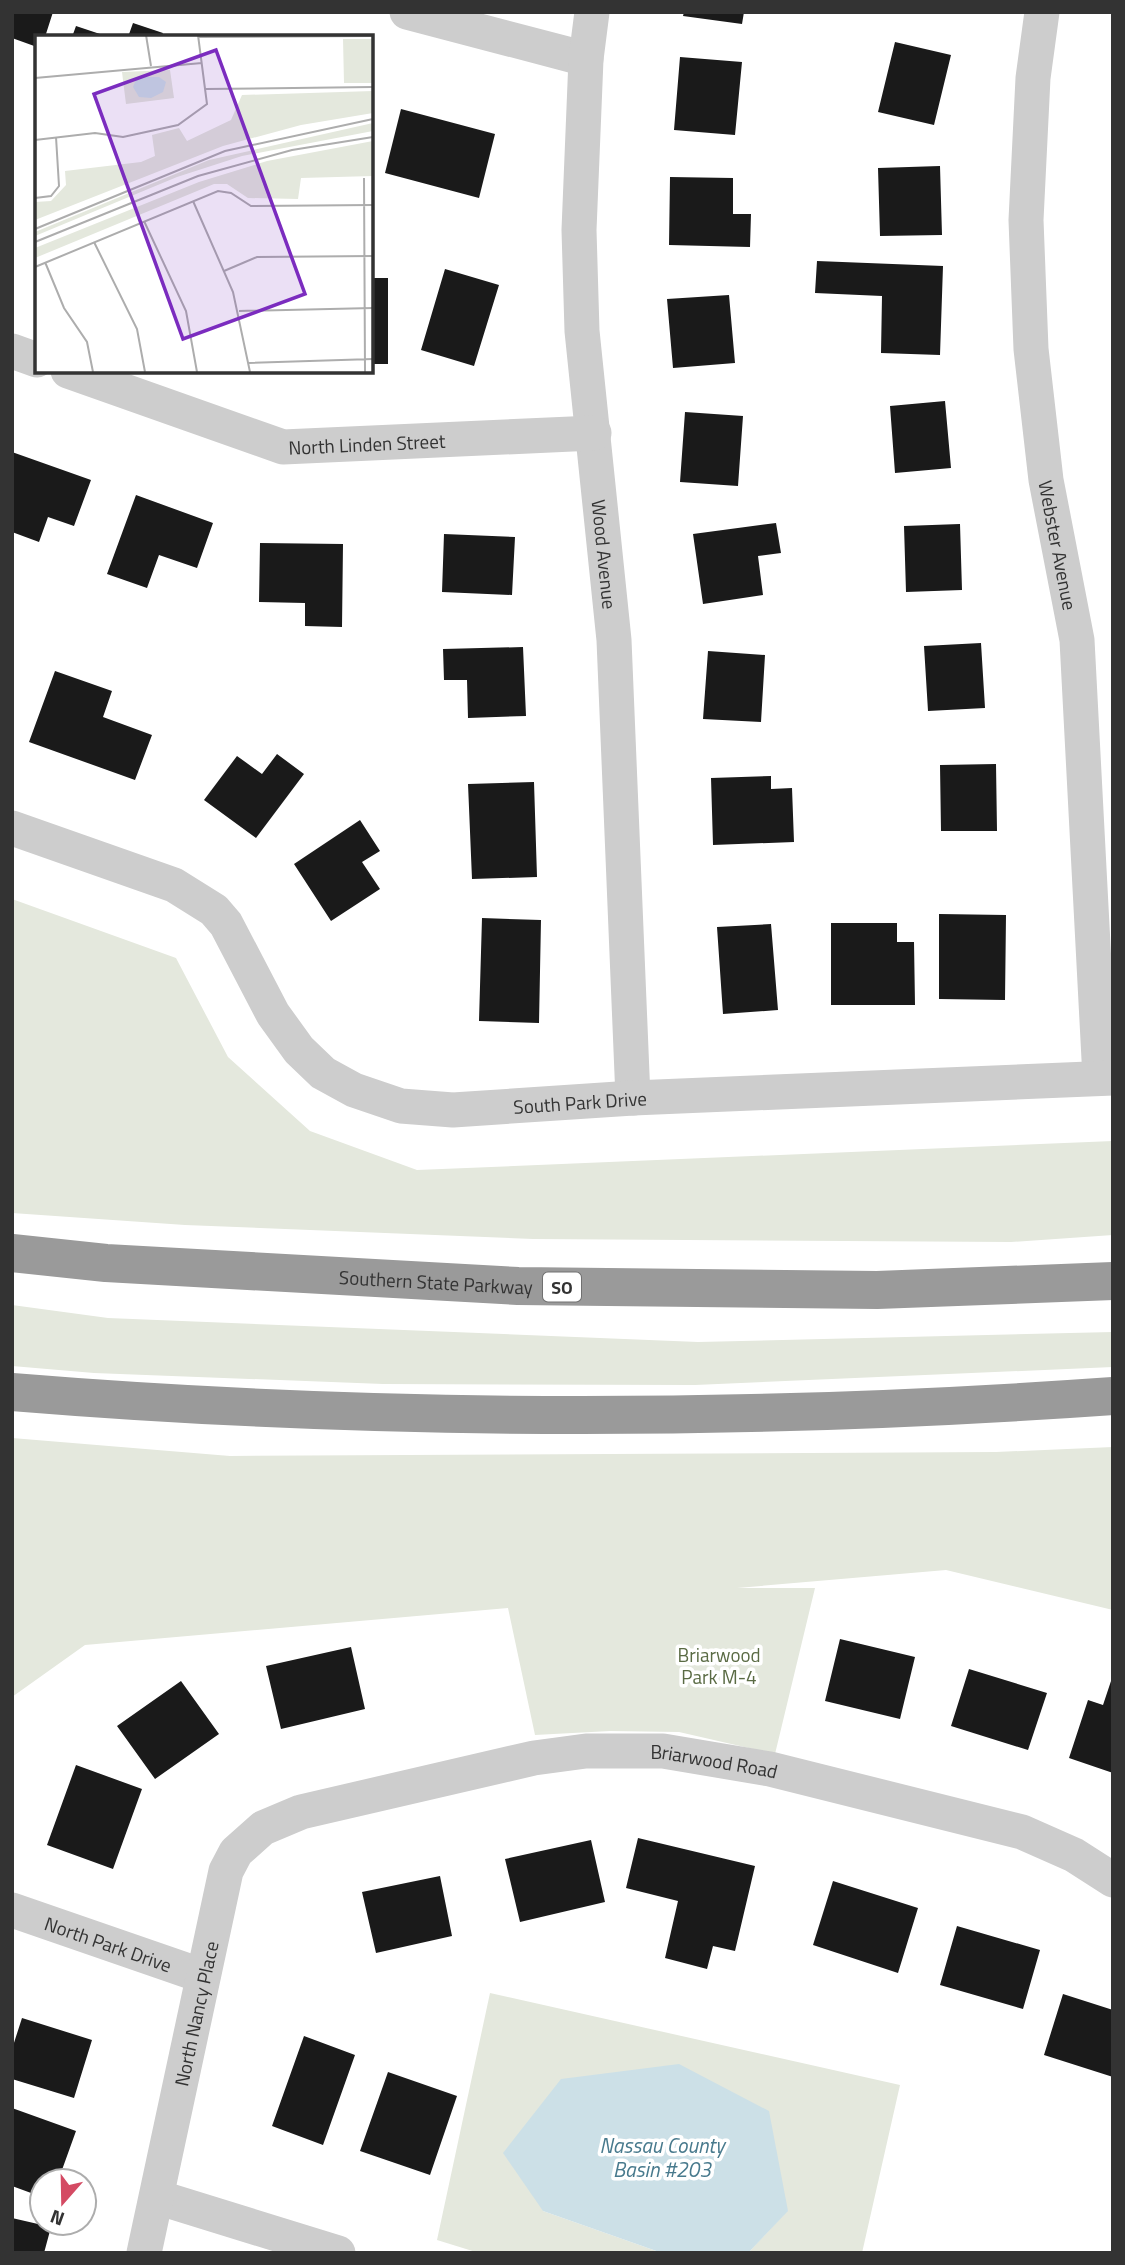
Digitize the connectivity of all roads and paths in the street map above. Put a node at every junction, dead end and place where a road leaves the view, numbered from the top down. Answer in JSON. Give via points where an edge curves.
{"nodes":[{"id":1,"x":407,"y":12,"type":"edge"},
{"id":2,"x":592,"y":12,"type":"edge"},
{"id":3,"x":1042,"y":12,"type":"edge"},
{"id":4,"x":586,"y":59,"type":"junction"},
{"id":5,"x":12,"y":351,"type":"edge"},
{"id":6,"x":35,"y":359,"type":"edge"},
{"id":7,"x":74,"y":373,"type":"edge"},
{"id":8,"x":594,"y":433,"type":"junction"},
{"id":9,"x":12,"y":828,"type":"edge"},
{"id":10,"x":1107,"y":1078,"type":"edge"},
{"id":11,"x":633,"y":1098,"type":"junction"},
{"id":12,"x":12,"y":1253,"type":"edge"},
{"id":13,"x":1113,"y":1281,"type":"edge"},
{"id":14,"x":12,"y":1392,"type":"edge"},
{"id":15,"x":1113,"y":1396,"type":"edge"},
{"id":16,"x":301,"y":1812,"type":"joint"},
{"id":17,"x":1113,"y":1880,"type":"edge"},
{"id":18,"x":12,"y":1910,"type":"edge"},
{"id":19,"x":203,"y":1976,"type":"junction"},
{"id":20,"x":156,"y":2197,"type":"junction"},
{"id":21,"x":144,"y":2253,"type":"edge"},
{"id":22,"x":338,"y":2253,"type":"edge"}],
"edges":[{"from":1,"to":4,"type":"street"},
{"from":2,"to":4,"type":"street","name":"Wood Avenue"},
{"from":3,"to":10,"type":"street","name":"Webster Avenue","via":[[1033,78],[1026,220],[1031,349],[1046,480],[1077,640]]},
{"from":4,"to":8,"type":"street","name":"Wood Avenue","via":[[579,230],[582,331]]},
{"from":5,"to":6,"type":"street"},
{"from":7,"to":8,"type":"street","name":"North Linden Street","via":[[283,447]]},
{"from":8,"to":11,"type":"street","name":"Wood Avenue","via":[[614,640]]},
{"from":9,"to":11,"type":"street","name":"South Park Drive","via":[[174,885],[214,911],[226,924],[273,1014],[299,1051],[354,1090],[401,1106],[453,1110]]},
{"from":10,"to":11,"type":"street","name":"South Park Drive"},
{"from":12,"to":13,"type":"highway","name":"Southern State Parkway","number":"SO","via":[[106,1263],[518,1286],[877,1290]]},
{"from":14,"to":15,"type":"highway","via":[[232,1408],[641,1416],[974,1406]]},
{"from":16,"to":17,"type":"street","name":"Briarwood Road","via":[[534,1758],[586,1751],[663,1751],[770,1769],[1022,1832],[1074,1855]]},
{"from":16,"to":19,"type":"street","name":"North Nancy Place","via":[[263,1828],[236,1852],[226,1871]]},
{"from":18,"to":19,"type":"street","name":"North Park Drive"},
{"from":19,"to":20,"type":"street","name":"North Nancy Place"},
{"from":20,"to":21,"type":"street","name":"North Nancy Place"},
{"from":20,"to":22,"type":"street"}]}
